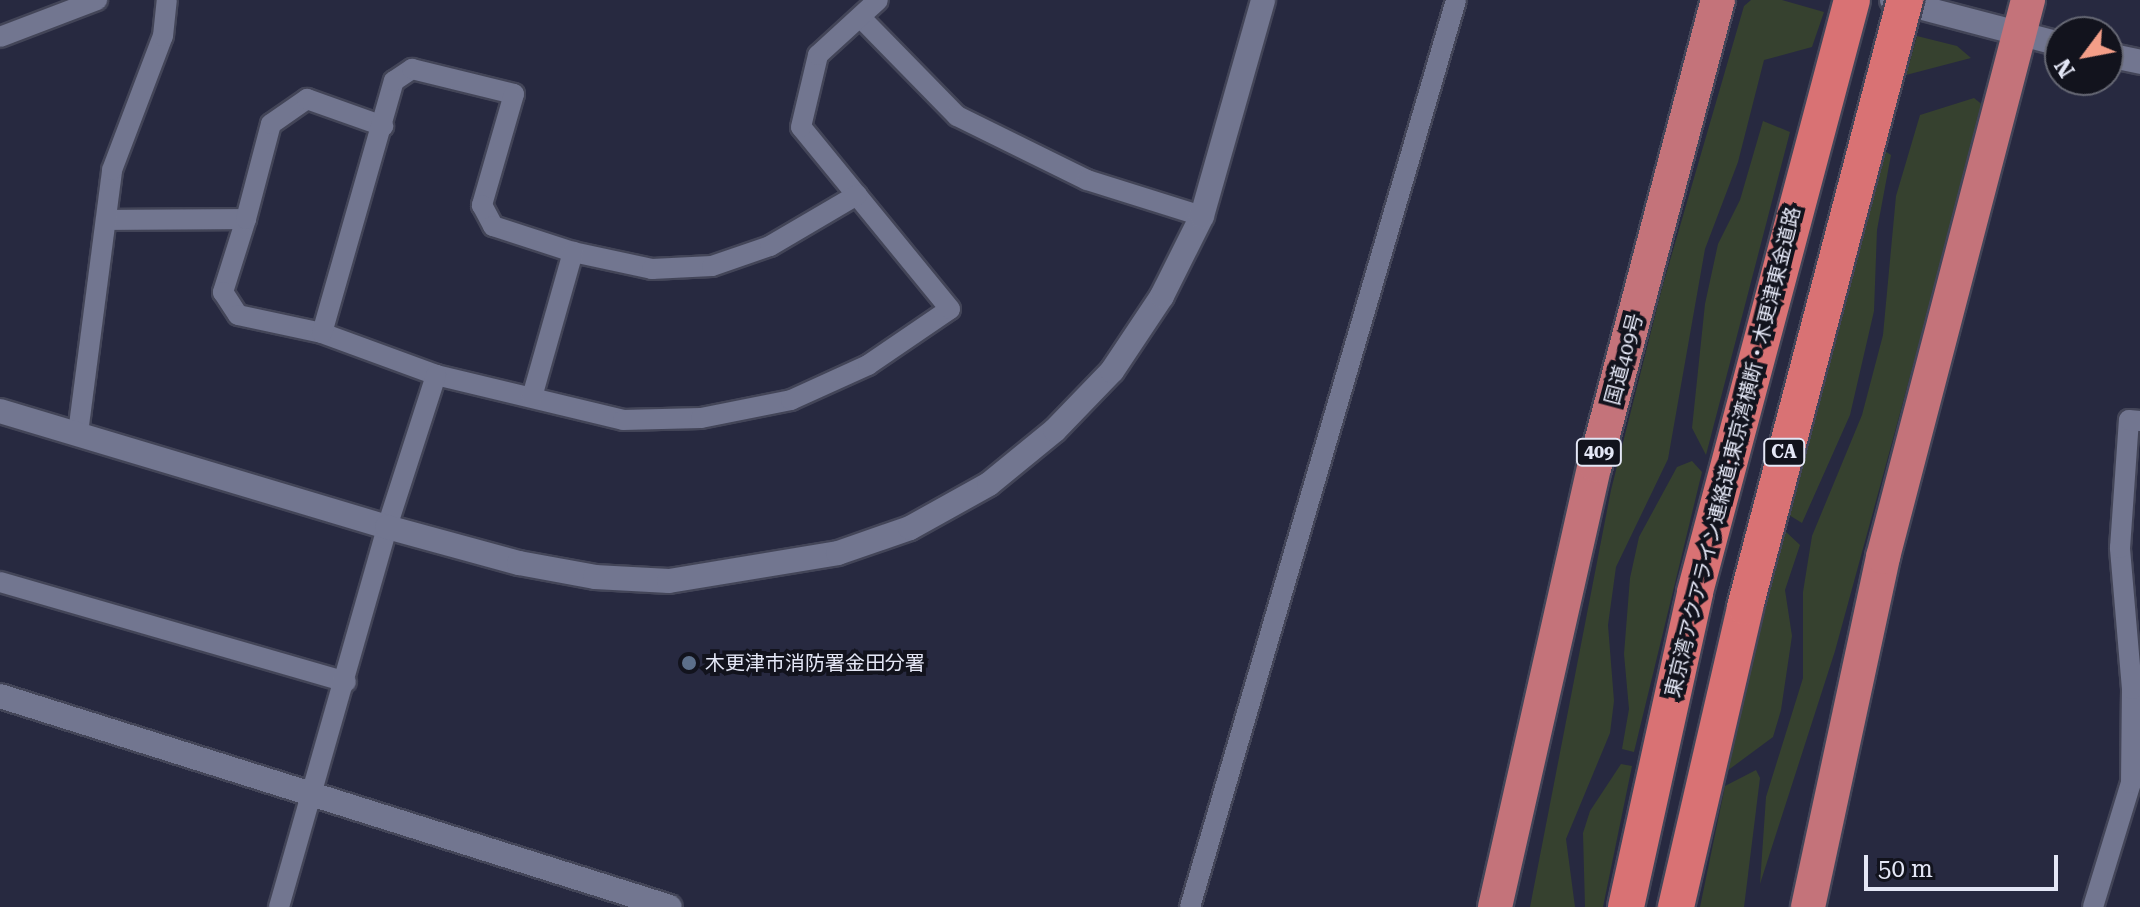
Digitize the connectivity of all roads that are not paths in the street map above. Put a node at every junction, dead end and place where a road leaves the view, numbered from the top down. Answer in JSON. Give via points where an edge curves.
{"nodes":[{"id":1,"x":97,"y":0,"type":"edge"},
{"id":2,"x":167,"y":0,"type":"edge"},
{"id":3,"x":878,"y":0,"type":"edge"},
{"id":4,"x":1263,"y":0,"type":"edge"},
{"id":5,"x":1456,"y":0,"type":"edge"},
{"id":6,"x":1718,"y":0,"type":"edge"},
{"id":7,"x":1852,"y":0,"type":"edge"},
{"id":8,"x":1892,"y":0,"type":"edge"},
{"id":9,"x":1905,"y":0,"type":"edge"},
{"id":10,"x":2028,"y":0,"type":"edge"},
{"id":11,"x":862,"y":19,"type":"junction"},
{"id":12,"x":2017,"y":35,"type":"junction"},
{"id":13,"x":0,"y":37,"type":"edge"},
{"id":14,"x":2044,"y":41,"type":"edge"},
{"id":15,"x":383,"y":126,"type":"junction"},
{"id":16,"x":857,"y":195,"type":"junction"},
{"id":17,"x":1202,"y":216,"type":"junction"},
{"id":18,"x":246,"y":219,"type":"junction"},
{"id":19,"x":106,"y":220,"type":"junction"},
{"id":20,"x":573,"y":252,"type":"junction"},
{"id":21,"x":322,"y":333,"type":"junction"},
{"id":22,"x":436,"y":375,"type":"junction"},
{"id":23,"x":532,"y":397,"type":"junction"},
{"id":24,"x":0,"y":411,"type":"edge"},
{"id":25,"x":2140,"y":421,"type":"edge"},
{"id":26,"x":78,"y":433,"type":"junction"},
{"id":27,"x":387,"y":527,"type":"junction"},
{"id":28,"x":0,"y":582,"type":"edge"},
{"id":29,"x":346,"y":682,"type":"junction"},
{"id":30,"x":0,"y":696,"type":"edge"},
{"id":31,"x":311,"y":795,"type":"junction"},
{"id":32,"x":279,"y":907,"type":"edge"},
{"id":33,"x":670,"y":907,"type":"edge"},
{"id":34,"x":1190,"y":907,"type":"edge"},
{"id":35,"x":1495,"y":907,"type":"edge"},
{"id":36,"x":1626,"y":907,"type":"edge"},
{"id":37,"x":1676,"y":907,"type":"edge"},
{"id":38,"x":1808,"y":907,"type":"edge"},
{"id":39,"x":2093,"y":907,"type":"edge"}],
"edges":[{"from":1,"to":13,"type":"street"},
{"from":2,"to":19,"type":"street","via":[[163,36],[112,170]]},
{"from":3,"to":11,"type":"street"},
{"from":4,"to":17,"type":"street"},
{"from":5,"to":34,"type":"street"},
{"from":6,"to":35,"type":"highway","name":"国道409号","number":"409","via":[[1595,465]]},
{"from":7,"to":36,"type":"highway","name":"東京湾アクアライン連絡道;東京湾横断・木更津東金道路","number":"CA","via":[[1695,592]]},
{"from":8,"to":12,"type":"street"},
{"from":9,"to":37,"type":"highway","number":"CA","bridge":true,"via":[[1752,577]]},
{"from":10,"to":12,"type":"highway"},
{"from":11,"to":16,"type":"street","via":[[818,55],[801,127]]},
{"from":11,"to":17,"type":"street","via":[[957,116],[1087,180]]},
{"from":12,"to":14,"type":"street"},
{"from":12,"to":38,"type":"highway","via":[[1883,557]]},
{"from":15,"to":18,"type":"street","via":[[307,99],[271,124]]},
{"from":15,"to":20,"type":"street","via":[[394,81],[412,69],[514,94],[482,205],[493,226]]},
{"from":15,"to":21,"type":"street"},
{"from":16,"to":20,"type":"street","via":[[770,246],[712,266],[652,269]]},
{"from":16,"to":23,"type":"street","via":[[950,309],[868,365],[791,400],[701,418],[623,420]]},
{"from":17,"to":27,"type":"street","via":[[1162,296],[1112,371],[1055,430],[989,484],[910,528],[838,553],[669,581],[595,577],[519,563]]},
{"from":18,"to":19,"type":"street"},
{"from":18,"to":21,"type":"street","via":[[223,292],[238,315]]},
{"from":19,"to":26,"type":"street"},
{"from":20,"to":23,"type":"street"},
{"from":21,"to":22,"type":"street"},
{"from":22,"to":23,"type":"street"},
{"from":22,"to":27,"type":"street"},
{"from":24,"to":26,"type":"street"},
{"from":25,"to":39,"type":"street","via":[[2129,420],[2120,548],[2132,689],[2131,783]]},
{"from":26,"to":27,"type":"street"},
{"from":27,"to":29,"type":"street"},
{"from":28,"to":29,"type":"street"},
{"from":29,"to":31,"type":"street"},
{"from":30,"to":31,"type":"street"},
{"from":31,"to":32,"type":"street"},
{"from":31,"to":33,"type":"street"}]}
